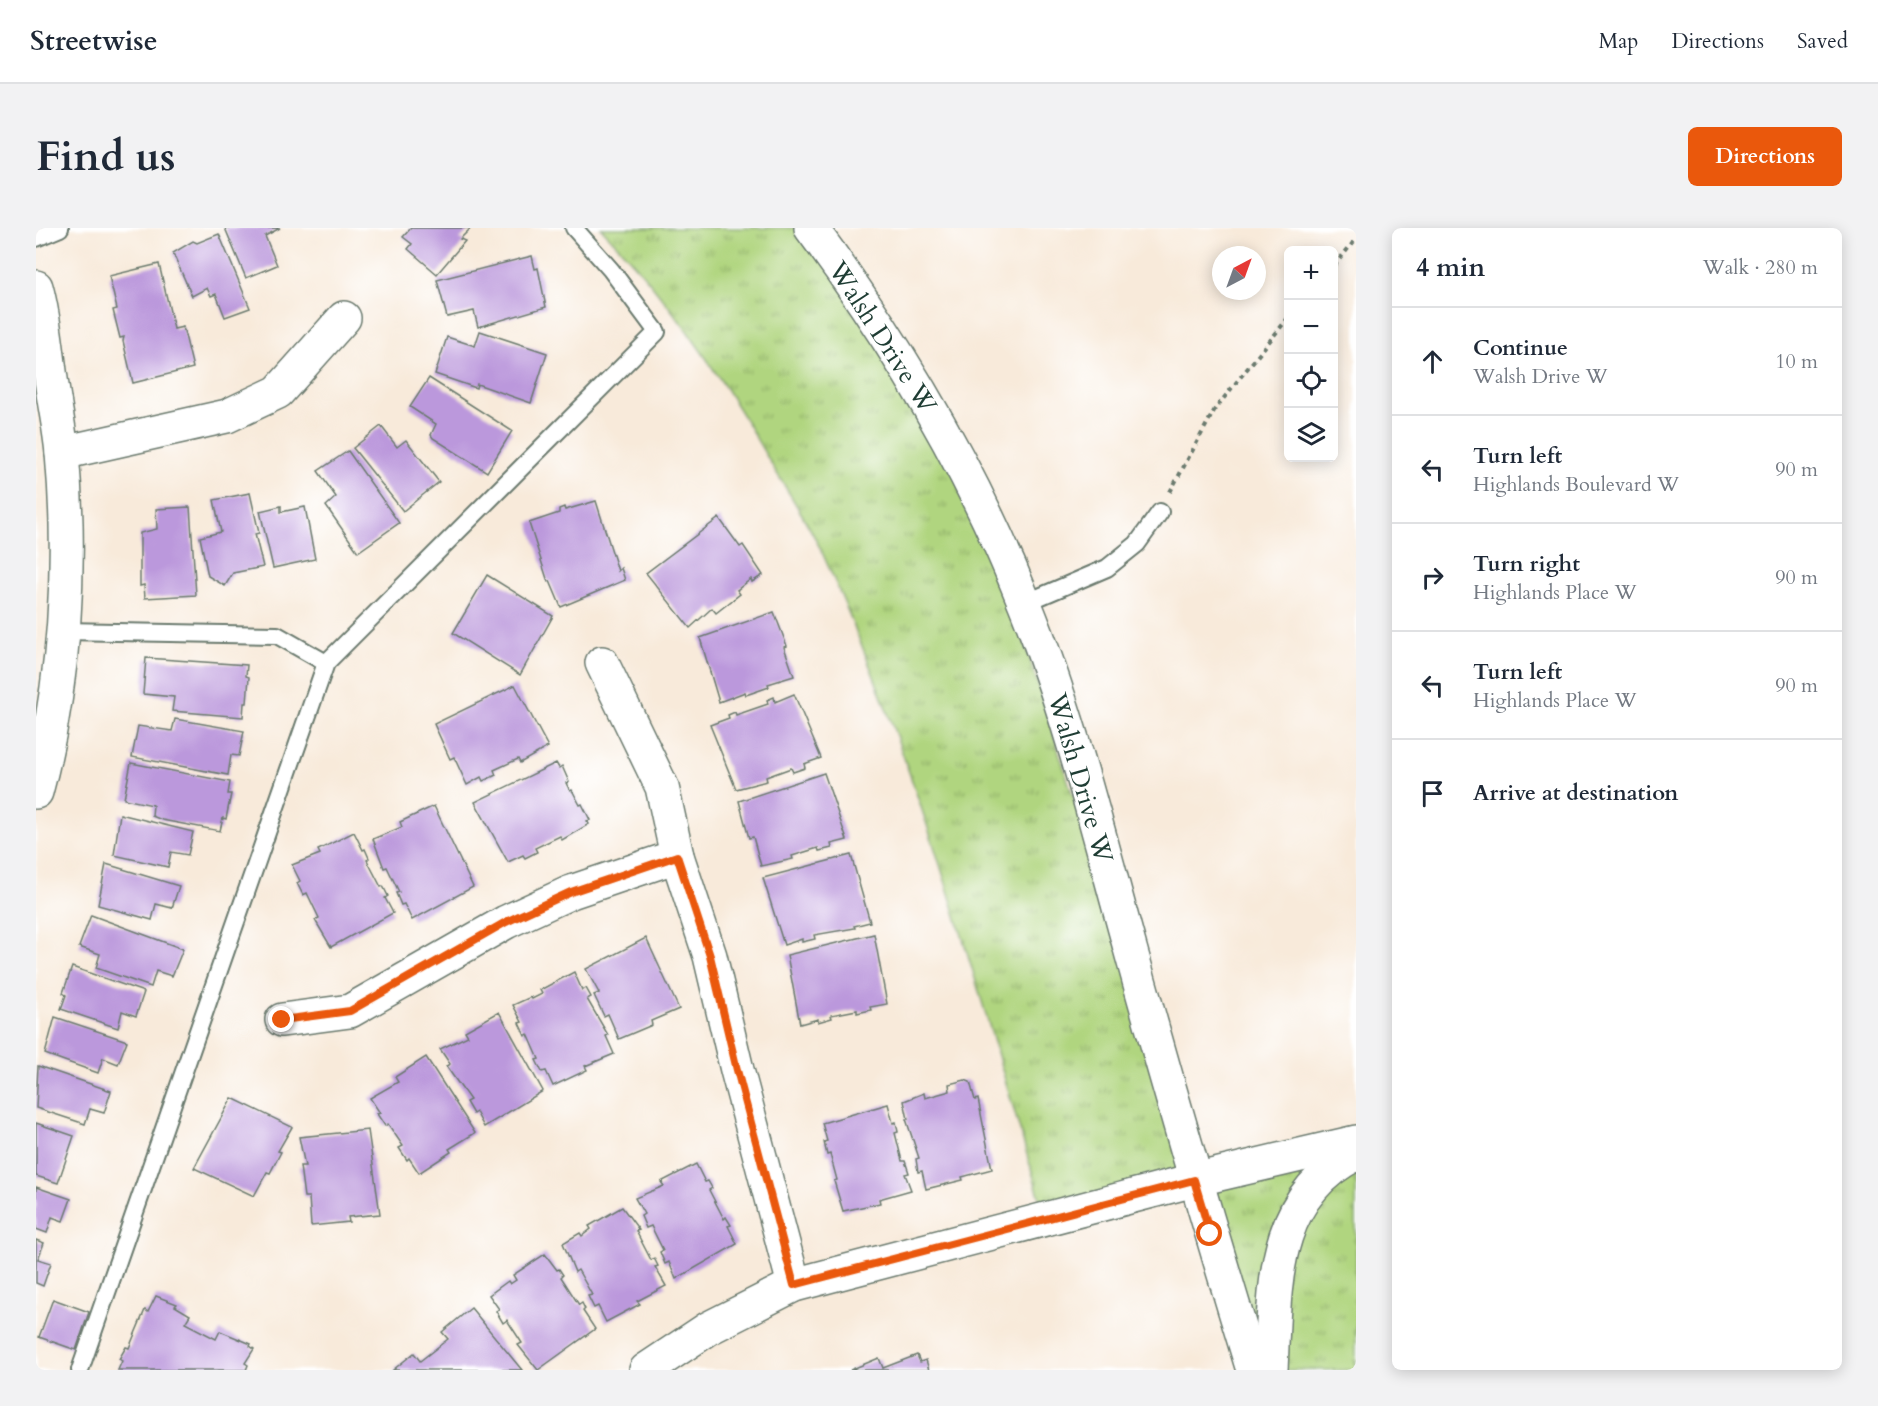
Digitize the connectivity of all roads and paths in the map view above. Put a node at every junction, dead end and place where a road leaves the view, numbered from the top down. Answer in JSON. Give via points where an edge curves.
{"nodes":[{"id":1,"x":60,"y":228,"type":"edge"},
{"id":2,"x":574,"y":228,"type":"edge"},
{"id":3,"x":811,"y":228,"type":"edge"},
{"id":4,"x":36,"y":238,"type":"edge"},
{"id":5,"x":1356,"y":239,"type":"edge"},
{"id":6,"x":1338,"y":261,"type":"edge"},
{"id":7,"x":36,"y":287,"type":"edge"},
{"id":8,"x":344,"y":318,"type":"dead end"},
{"id":9,"x":1284,"y":323,"type":"edge"},
{"id":10,"x":62,"y":453,"type":"junction"},
{"id":11,"x":1160,"y":512,"type":"joint"},
{"id":12,"x":1025,"y":603,"type":"junction"},
{"id":13,"x":63,"y":631,"type":"junction"},
{"id":14,"x":326,"y":663,"type":"junction"},
{"id":15,"x":602,"y":663,"type":"dead end"},
{"id":16,"x":36,"y":792,"type":"edge"},
{"id":17,"x":677,"y":856,"type":"junction"},
{"id":18,"x":282,"y":1020,"type":"dead end"},
{"id":19,"x":1356,"y":1142,"type":"edge"},
{"id":20,"x":1356,"y":1154,"type":"edge"},
{"id":21,"x":1194,"y":1180,"type":"junction"},
{"id":22,"x":794,"y":1285,"type":"junction"},
{"id":23,"x":80,"y":1370,"type":"edge"},
{"id":24,"x":646,"y":1370,"type":"edge"},
{"id":25,"x":1253,"y":1370,"type":"edge"},
{"id":26,"x":1272,"y":1370,"type":"edge"}],
"edges":[{"from":1,"to":4,"type":"lane"},
{"from":2,"to":14,"type":"lane","via":[[657,332]]},
{"from":3,"to":12,"type":"street","name":"Walsh Drive W","via":[[881,327],[932,411]]},
{"from":5,"to":6,"type":"path"},
{"from":7,"to":10,"type":"street","via":[[43,311]]},
{"from":8,"to":10,"type":"street","via":[[278,392],[227,416]]},
{"from":9,"to":11,"type":"path","via":[[1215,409]]},
{"from":10,"to":13,"type":"street"},
{"from":11,"to":12,"type":"lane","via":[[1137,543],[1107,568]]},
{"from":12,"to":21,"type":"street","name":"Walsh Drive W","via":[[1082,774]]},
{"from":13,"to":14,"type":"lane","via":[[277,635]]},
{"from":13,"to":16,"type":"street","via":[[56,695]]},
{"from":14,"to":23,"type":"lane"},
{"from":15,"to":17,"type":"street","via":[[662,787]]},
{"from":17,"to":18,"type":"street","via":[[571,892],[506,922],[350,1011]]},
{"from":17,"to":22,"type":"street","via":[[710,956]]},
{"from":19,"to":21,"type":"street"},
{"from":20,"to":26,"type":"street","via":[[1308,1190],[1285,1235],[1274,1290]]},
{"from":21,"to":22,"type":"street"},
{"from":21,"to":25,"type":"street","name":"Walsh Drive W"},
{"from":22,"to":24,"type":"street","via":[[709,1328]]}]}
